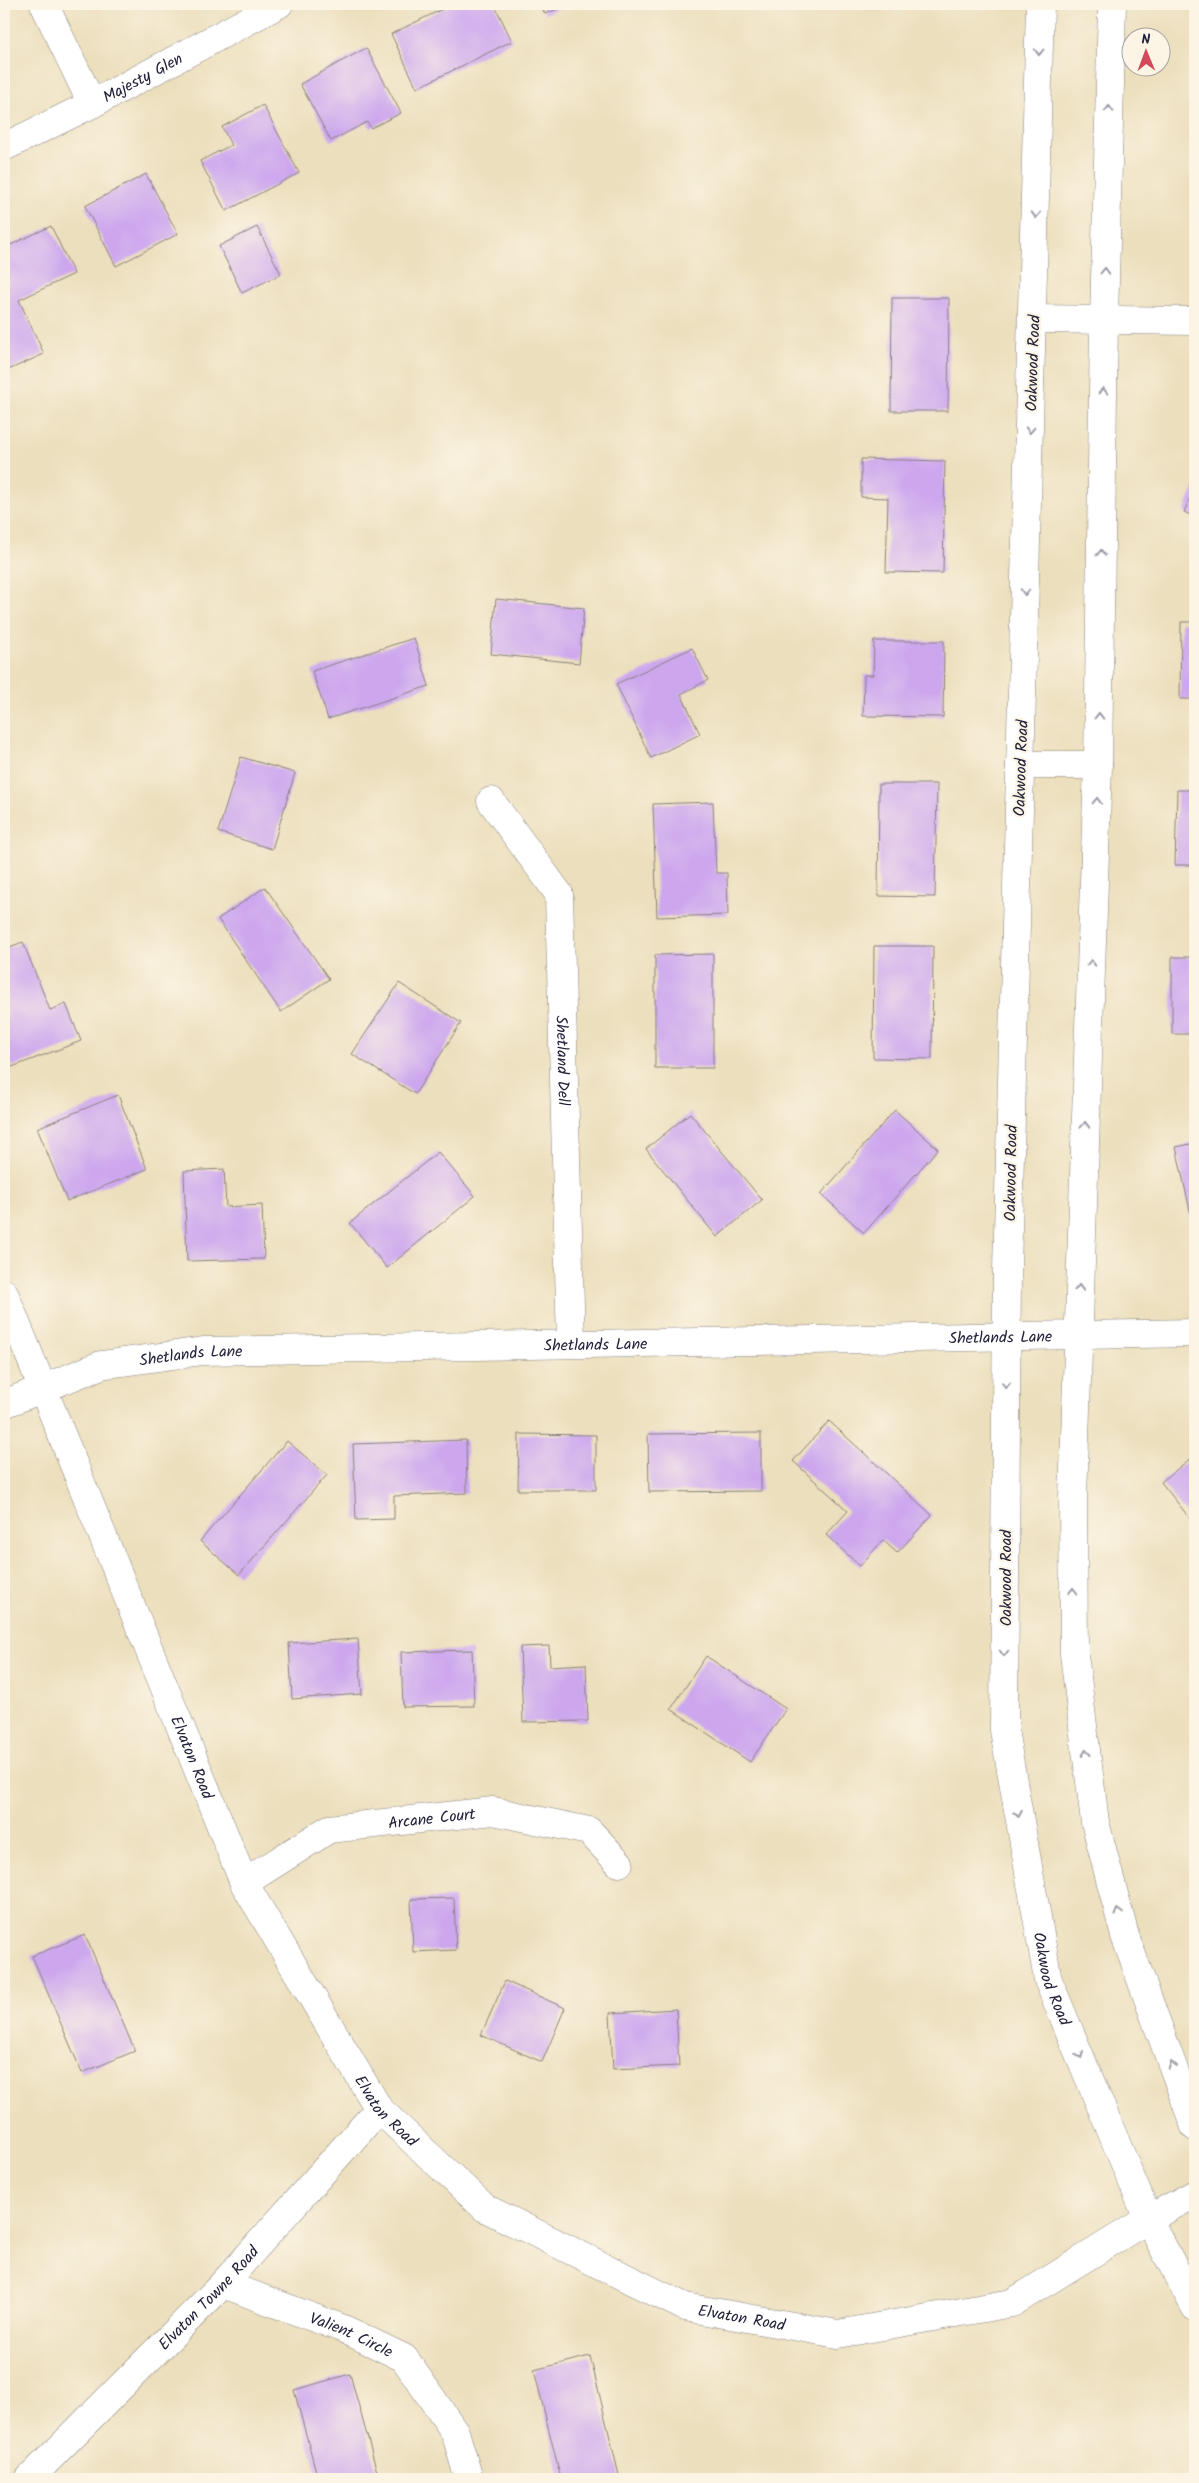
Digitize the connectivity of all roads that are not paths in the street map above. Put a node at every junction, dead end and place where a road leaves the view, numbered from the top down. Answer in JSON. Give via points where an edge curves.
{"nodes":[{"id":1,"x":44,"y":4,"type":"edge"},
{"id":2,"x":279,"y":4,"type":"edge"},
{"id":3,"x":1040,"y":4,"type":"edge"},
{"id":4,"x":1112,"y":4,"type":"edge"},
{"id":5,"x":92,"y":104,"type":"junction"},
{"id":6,"x":4,"y":147,"type":"edge"},
{"id":7,"x":1033,"y":319,"type":"junction"},
{"id":8,"x":1104,"y":320,"type":"junction"},
{"id":9,"x":1195,"y":321,"type":"edge"},
{"id":10,"x":1098,"y":764,"type":"junction"},
{"id":11,"x":1020,"y":765,"type":"junction"},
{"id":12,"x":491,"y":801,"type":"dead end"},
{"id":13,"x":4,"y":1293,"type":"edge"},
{"id":14,"x":1195,"y":1333,"type":"edge"},
{"id":15,"x":1006,"y":1336,"type":"junction"},
{"id":16,"x":1077,"y":1336,"type":"junction"},
{"id":17,"x":571,"y":1344,"type":"junction"},
{"id":18,"x":41,"y":1388,"type":"junction"},
{"id":19,"x":4,"y":1404,"type":"edge"},
{"id":20,"x":619,"y":1863,"type":"dead end"},
{"id":21,"x":244,"y":1883,"type":"junction"},
{"id":22,"x":379,"y":2109,"type":"junction"},
{"id":23,"x":1195,"y":2127,"type":"edge"},
{"id":24,"x":1195,"y":2194,"type":"edge"},
{"id":25,"x":1148,"y":2219,"type":"junction"},
{"id":26,"x":224,"y":2284,"type":"junction"},
{"id":27,"x":1195,"y":2307,"type":"edge"},
{"id":28,"x":29,"y":2479,"type":"edge"},
{"id":29,"x":469,"y":2479,"type":"edge"}],
"edges":[{"from":1,"to":5,"type":"street"},
{"from":2,"to":5,"type":"street","name":"Majesty Glen"},
{"from":3,"to":7,"type":"street","name":"Oakwood Road","one_way":true},
{"from":8,"to":4,"type":"street","one_way":true},
{"from":5,"to":6,"type":"street","name":"Majesty Glen"},
{"from":7,"to":8,"type":"street"},
{"from":7,"to":11,"type":"street","name":"Oakwood Road","one_way":true},
{"from":8,"to":9,"type":"street"},
{"from":10,"to":8,"type":"street","one_way":true},
{"from":10,"to":11,"type":"street"},
{"from":16,"to":10,"type":"street","one_way":true},
{"from":11,"to":15,"type":"street","name":"Oakwood Road"},
{"from":12,"to":17,"type":"street","name":"Shetland Dell","via":[[559,894]]},
{"from":13,"to":18,"type":"street","name":"Elvaton Road"},
{"from":14,"to":16,"type":"street","name":"Shetlands Lane"},
{"from":15,"to":16,"type":"street","name":"Shetlands Lane"},
{"from":15,"to":17,"type":"street","name":"Shetlands Lane"},
{"from":15,"to":25,"type":"street","name":"Oakwood Road","one_way":true,"via":[[1004,1730],[1048,1980]]},
{"from":23,"to":16,"type":"street","one_way":true,"via":[[1125,1936],[1095,1822],[1074,1654]]},
{"from":17,"to":18,"type":"street","name":"Shetlands Lane","via":[[203,1351],[101,1365]]},
{"from":18,"to":19,"type":"street","name":"Shetlands Lane"},
{"from":18,"to":21,"type":"street","name":"Elvaton Road"},
{"from":20,"to":21,"type":"street","name":"Arcane Court","via":[[589,1831],[494,1812],[329,1829]]},
{"from":21,"to":22,"type":"street","name":"Elvaton Road"},
{"from":22,"to":25,"type":"street","name":"Elvaton Road","via":[[485,2208],[685,2307],[838,2334],[1012,2303]]},
{"from":22,"to":26,"type":"street","name":"Elvaton Towne Road"},
{"from":24,"to":25,"type":"street","name":"Elvaton Road"},
{"from":25,"to":27,"type":"street","name":"Oakwood Road"},
{"from":26,"to":28,"type":"street","name":"Elvaton Towne Road"},
{"from":26,"to":29,"type":"street","name":"Valient Circle","via":[[344,2329],[404,2358],[455,2432]]}]}
